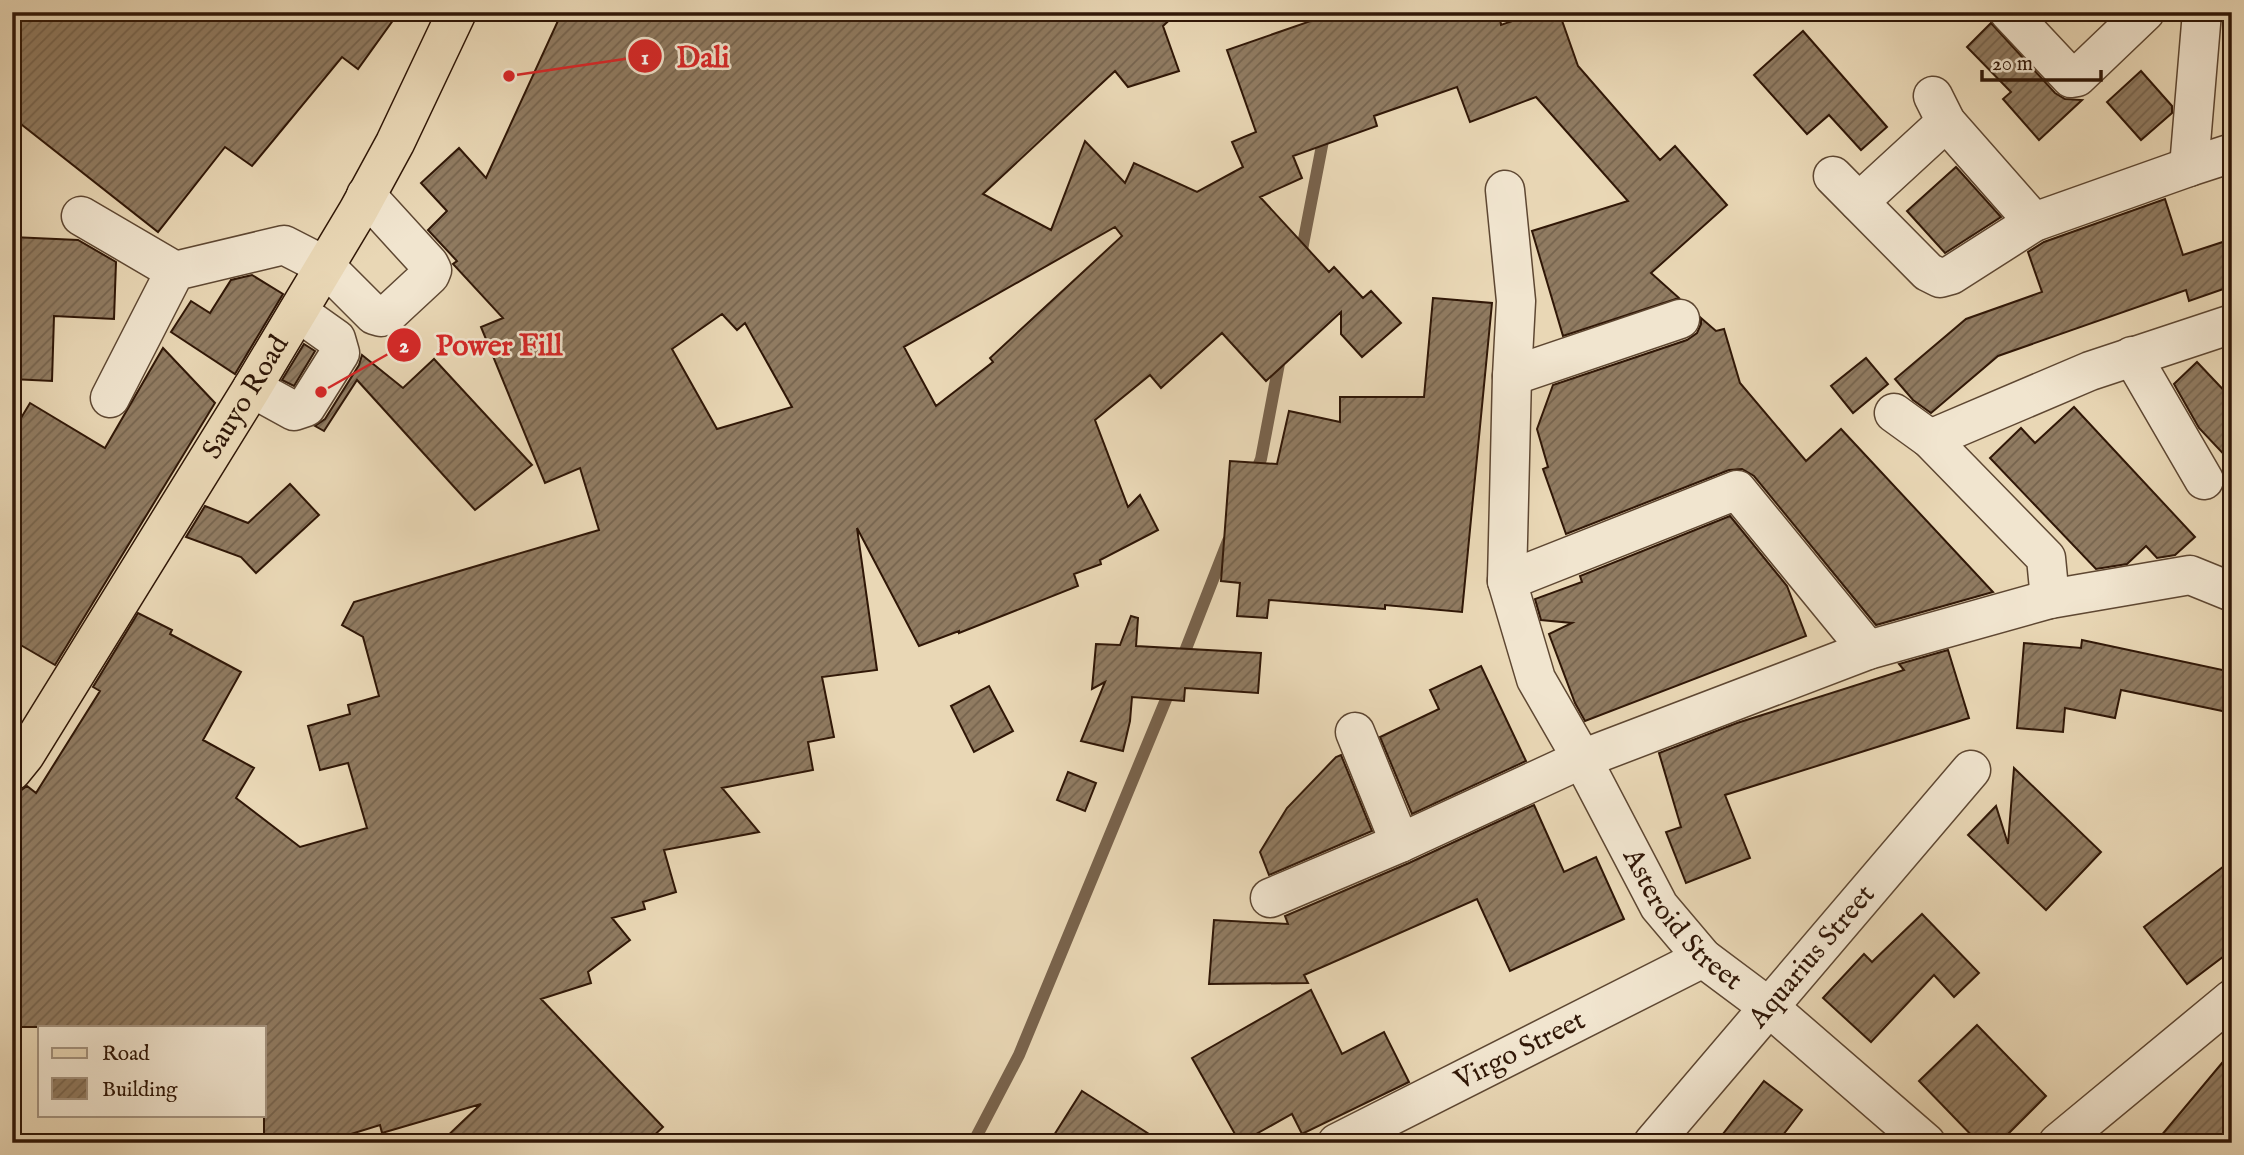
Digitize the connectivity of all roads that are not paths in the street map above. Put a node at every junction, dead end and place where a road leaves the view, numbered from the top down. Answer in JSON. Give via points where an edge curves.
{"nodes":[{"id":1,"x":457,"y":12,"type":"edge"},
{"id":2,"x":2010,"y":12,"type":"edge"},
{"id":3,"x":2145,"y":12,"type":"edge"},
{"id":4,"x":2201,"y":13,"type":"edge"},
{"id":5,"x":2232,"y":153,"type":"edge"},
{"id":6,"x":2189,"y":167,"type":"junction"},
{"id":7,"x":1833,"y":176,"type":"dead end"},
{"id":8,"x":1505,"y":190,"type":"dead end"},
{"id":9,"x":366,"y":195,"type":"junction"},
{"id":10,"x":1859,"y":202,"type":"junction"},
{"id":11,"x":81,"y":216,"type":"dead end"},
{"id":12,"x":2034,"y":222,"type":"junction"},
{"id":13,"x":325,"y":266,"type":"junction"},
{"id":14,"x":175,"y":271,"type":"junction"},
{"id":15,"x":298,"y":312,"type":"junction"},
{"id":16,"x":1680,"y":319,"type":"dead end"},
{"id":17,"x":2232,"y":324,"type":"edge"},
{"id":18,"x":2132,"y":356,"type":"junction"},
{"id":19,"x":1512,"y":376,"type":"junction"},
{"id":20,"x":252,"y":388,"type":"junction"},
{"id":21,"x":110,"y":398,"type":"dead end"},
{"id":22,"x":1894,"y":413,"type":"dead end"},
{"id":23,"x":1930,"y":439,"type":"junction"},
{"id":24,"x":2203,"y":480,"type":"dead end"},
{"id":25,"x":1507,"y":581,"type":"junction"},
{"id":26,"x":2232,"y":592,"type":"edge"},
{"id":27,"x":2050,"y":599,"type":"junction"},
{"id":28,"x":1868,"y":650,"type":"junction"},
{"id":29,"x":1355,"y":732,"type":"dead end"},
{"id":30,"x":1582,"y":759,"type":"junction"},
{"id":31,"x":1971,"y":770,"type":"dead end"},
{"id":32,"x":12,"y":771,"type":"edge"},
{"id":33,"x":1400,"y":843,"type":"junction"},
{"id":34,"x":1270,"y":898,"type":"dead end"},
{"id":35,"x":1703,"y":958,"type":"junction"},
{"id":36,"x":2232,"y":999,"type":"edge"},
{"id":37,"x":1770,"y":1008,"type":"junction"},
{"id":38,"x":1337,"y":1143,"type":"edge"},
{"id":39,"x":1653,"y":1143,"type":"edge"},
{"id":40,"x":1926,"y":1143,"type":"edge"},
{"id":41,"x":2058,"y":1143,"type":"edge"}],
"edges":[{"from":1,"to":9,"type":"main road","name":"Sauyo Road"},
{"from":2,"to":3,"type":"street","via":[[2071,78]]},
{"from":4,"to":6,"type":"street"},
{"from":5,"to":6,"type":"street"},
{"from":6,"to":12,"type":"street"},
{"from":7,"to":10,"type":"street"},
{"from":8,"to":19,"type":"street","name":"Asteroid Street","via":[[1516,301]]},
{"from":9,"to":13,"type":"main road","name":"Sauyo Road"},
{"from":9,"to":13,"type":"street","via":[[429,264],[430,275],[381,317]]},
{"from":10,"to":12,"type":"street","via":[[1927,272],[1940,278]]},
{"from":10,"to":12,"type":"street","via":[[1940,109]]},
{"from":11,"to":14,"type":"street"},
{"from":13,"to":14,"type":"street","via":[[284,245]]},
{"from":13,"to":15,"type":"main road","name":"Sauyo Road"},
{"from":14,"to":21,"type":"street"},
{"from":15,"to":20,"type":"main road","name":"Sauyo Road"},
{"from":15,"to":20,"type":"street","via":[[336,339],[341,353],[300,410]]},
{"from":16,"to":19,"type":"street"},
{"from":17,"to":18,"type":"street"},
{"from":18,"to":23,"type":"street"},
{"from":18,"to":24,"type":"street"},
{"from":19,"to":25,"type":"street","name":"Asteroid Street"},
{"from":20,"to":32,"type":"main road","name":"Sauyo Road"},
{"from":22,"to":23,"type":"street"},
{"from":23,"to":27,"type":"street","via":[[2046,558]]},
{"from":25,"to":28,"type":"street","via":[[1737,490]]},
{"from":25,"to":30,"type":"street","name":"Asteroid Street","via":[[1536,679]]},
{"from":26,"to":27,"type":"street","via":[[2190,575]]},
{"from":27,"to":28,"type":"street"},
{"from":28,"to":30,"type":"street"},
{"from":29,"to":33,"type":"street"},
{"from":30,"to":33,"type":"street"},
{"from":30,"to":35,"type":"street","name":"Asteroid Street","via":[[1659,906]]},
{"from":31,"to":37,"type":"street","name":"Aquarius Street"},
{"from":33,"to":34,"type":"street"},
{"from":35,"to":37,"type":"street","name":"Asteroid Street"},
{"from":35,"to":38,"type":"street","name":"Virgo Street"},
{"from":36,"to":41,"type":"street"},
{"from":37,"to":39,"type":"street","name":"Aquarius Street"},
{"from":37,"to":40,"type":"street","name":"Asteroid Street"}]}
